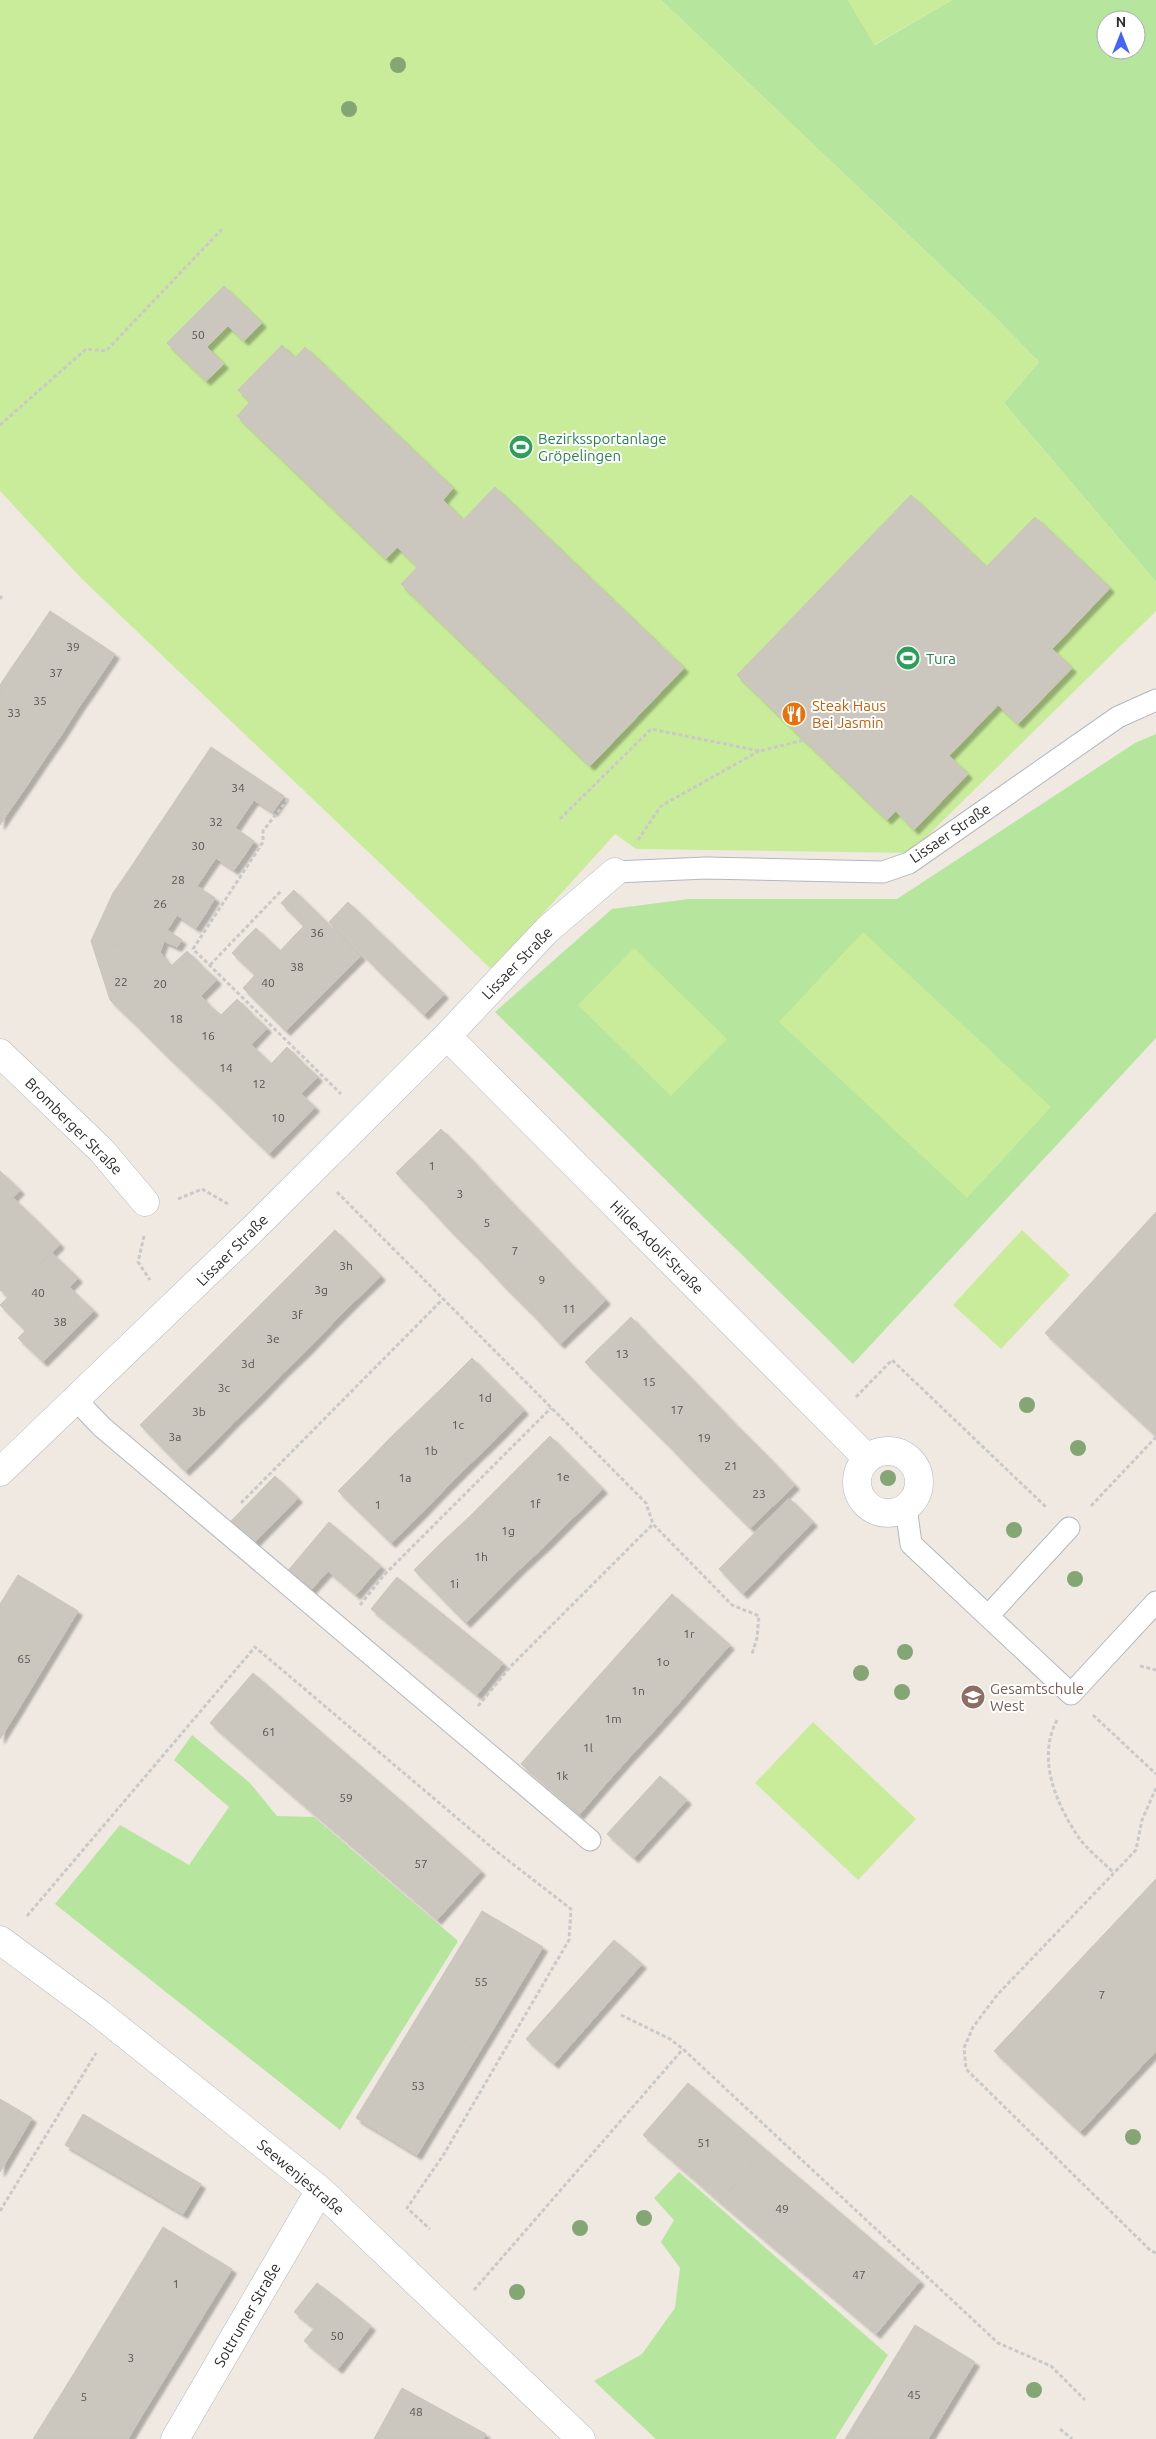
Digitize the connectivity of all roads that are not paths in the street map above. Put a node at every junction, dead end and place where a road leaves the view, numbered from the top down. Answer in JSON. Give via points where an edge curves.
{"nodes":[{"id":1,"x":1156,"y":700,"type":"edge"},
{"id":2,"x":615,"y":872,"type":"joint"},
{"id":3,"x":446,"y":1036,"type":"junction"},
{"id":4,"x":0,"y":1053,"type":"edge"},
{"id":5,"x":145,"y":1202,"type":"road end"},
{"id":6,"x":76,"y":1400,"type":"junction"},
{"id":7,"x":867,"y":1458,"type":"junction"},
{"id":8,"x":0,"y":1472,"type":"edge"},
{"id":9,"x":906,"y":1507,"type":"junction"},
{"id":10,"x":1069,"y":1528,"type":"road end"},
{"id":11,"x":1156,"y":1602,"type":"edge"},
{"id":12,"x":988,"y":1616,"type":"junction"},
{"id":13,"x":590,"y":1840,"type":"dead end"},
{"id":14,"x":2,"y":1942,"type":"edge"},
{"id":15,"x":320,"y":2190,"type":"junction"},
{"id":16,"x":175,"y":2439,"type":"edge"},
{"id":17,"x":581,"y":2439,"type":"edge"}],
"edges":[{"from":1,"to":2,"type":"lane","name":"Lissaer Straße","via":[[1118,717],[909,863],[883,872],[706,868]]},
{"from":2,"to":3,"type":"street","name":"Lissaer Straße","via":[[547,930]]},
{"from":3,"to":6,"type":"street","name":"Lissaer Straße"},
{"from":3,"to":7,"type":"street","name":"Hilde-Adolf-Straße"},
{"from":4,"to":5,"type":"street","name":"Bromberger Straße","via":[[102,1150]]},
{"from":6,"to":8,"type":"street","name":"Lissaer Straße"},
{"from":6,"to":13,"type":"lane","via":[[102,1427]]},
{"from":7,"to":9,"type":"street","via":[[858,1476],[860,1496],[866,1504],[885,1513]]},
{"from":7,"to":9,"type":"street","via":[[886,1450],[906,1455],[913,1462],[920,1481],[914,1500]]},
{"from":9,"to":12,"type":"lane","via":[[911,1544]]},
{"from":10,"to":12,"type":"lane"},
{"from":11,"to":12,"type":"lane","via":[[1071,1694]]},
{"from":14,"to":15,"type":"street","name":"Seewenjestraße","via":[[113,2024]]},
{"from":15,"to":16,"type":"street","name":"Sottrumer Straße"},
{"from":15,"to":17,"type":"street","name":"Seewenjestraße"}]}
